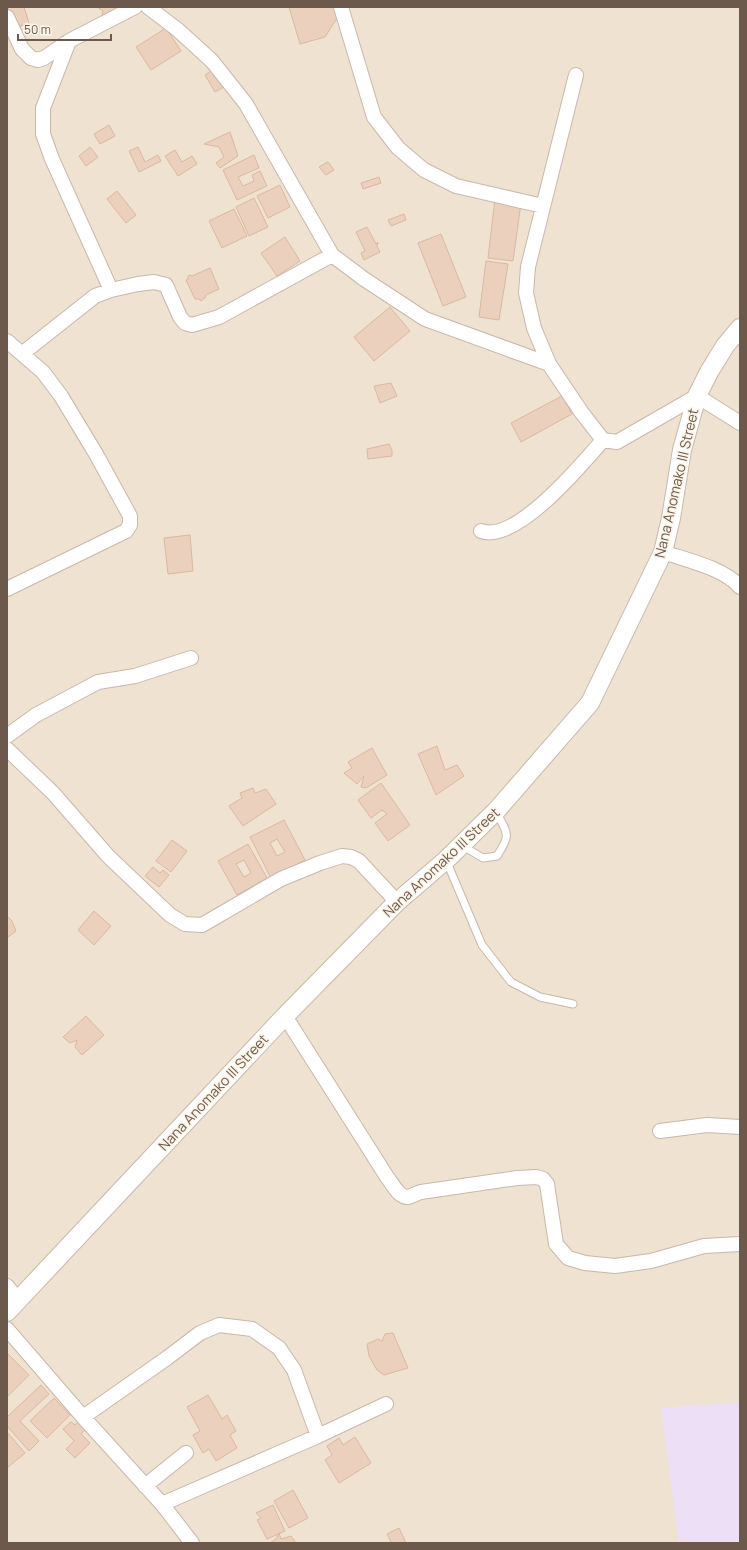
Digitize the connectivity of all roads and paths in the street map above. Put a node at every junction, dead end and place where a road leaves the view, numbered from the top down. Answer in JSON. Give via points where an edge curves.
{"nodes":[{"id":1,"x":135,"y":7,"type":"edge"},
{"id":2,"x":148,"y":7,"type":"edge"},
{"id":3,"x":341,"y":7,"type":"edge"},
{"id":4,"x":7,"y":17,"type":"edge"},
{"id":5,"x":69,"y":41,"type":"junction"},
{"id":6,"x":576,"y":75,"type":"dead end"},
{"id":7,"x":543,"y":206,"type":"junction"},
{"id":8,"x":332,"y":255,"type":"junction"},
{"id":9,"x":111,"y":290,"type":"junction"},
{"id":10,"x":740,"y":328,"type":"edge"},
{"id":11,"x":7,"y":341,"type":"edge"},
{"id":12,"x":23,"y":353,"type":"junction"},
{"id":13,"x":549,"y":364,"type":"junction"},
{"id":14,"x":698,"y":396,"type":"junction"},
{"id":15,"x":740,"y":423,"type":"edge"},
{"id":16,"x":603,"y":440,"type":"junction"},
{"id":17,"x":481,"y":531,"type":"dead end"},
{"id":18,"x":662,"y":552,"type":"junction"},
{"id":19,"x":740,"y":587,"type":"edge"},
{"id":20,"x":7,"y":588,"type":"edge"},
{"id":21,"x":191,"y":658,"type":"dead end"},
{"id":22,"x":7,"y":736,"type":"edge"},
{"id":23,"x":7,"y":749,"type":"edge"},
{"id":24,"x":496,"y":811,"type":"junction"},
{"id":25,"x":461,"y":845,"type":"junction"},
{"id":26,"x":446,"y":860,"type":"junction"},
{"id":27,"x":397,"y":902,"type":"junction"},
{"id":28,"x":573,"y":1004,"type":"dead end"},
{"id":29,"x":286,"y":1016,"type":"junction"},
{"id":30,"x":740,"y":1127,"type":"edge"},
{"id":31,"x":660,"y":1131,"type":"dead end"},
{"id":32,"x":740,"y":1244,"type":"edge"},
{"id":33,"x":7,"y":1286,"type":"edge"},
{"id":34,"x":12,"y":1306,"type":"edge"},
{"id":35,"x":7,"y":1329,"type":"edge"},
{"id":36,"x":386,"y":1404,"type":"dead end"},
{"id":37,"x":83,"y":1417,"type":"junction"},
{"id":38,"x":318,"y":1436,"type":"junction"},
{"id":39,"x":186,"y":1453,"type":"dead end"},
{"id":40,"x":145,"y":1486,"type":"junction"},
{"id":41,"x":162,"y":1504,"type":"junction"},
{"id":42,"x":192,"y":1543,"type":"edge"}],
"edges":[{"from":1,"to":5,"type":"street"},
{"from":2,"to":8,"type":"street","via":[[212,61],[246,104]]},
{"from":3,"to":7,"type":"street","via":[[374,116],[398,148],[424,170],[456,186]]},
{"from":4,"to":5,"type":"street","via":[[22,50],[31,58],[44,58]]},
{"from":5,"to":9,"type":"street","via":[[43,108],[43,134]]},
{"from":6,"to":7,"type":"street"},
{"from":7,"to":13,"type":"street","via":[[528,267],[526,293],[534,328]]},
{"from":8,"to":9,"type":"street","via":[[219,317],[192,325],[185,324],[180,317],[166,285],[154,282]]},
{"from":8,"to":13,"type":"street","via":[[425,319]]},
{"from":9,"to":12,"type":"street","via":[[95,296]]},
{"from":10,"to":14,"type":"street","name":"Nana Anomako III Street","via":[[725,346]]},
{"from":11,"to":12,"type":"street"},
{"from":12,"to":20,"type":"street","via":[[43,372],[61,396],[130,516],[130,525],[126,531]]},
{"from":13,"to":16,"type":"street"},
{"from":14,"to":15,"type":"street"},
{"from":14,"to":16,"type":"street","via":[[617,442]]},
{"from":14,"to":18,"type":"street","name":"Nana Anomako III Street","via":[[682,450],[671,518]]},
{"from":16,"to":17,"type":"street","via":[[557,491],[527,516],[492,533]]},
{"from":18,"to":19,"type":"street","via":[[713,569],[735,581]]},
{"from":18,"to":24,"type":"street","name":"Nana Anomako III Street","via":[[590,703]]},
{"from":21,"to":22,"type":"street","via":[[135,676],[98,682],[36,715]]},
{"from":23,"to":27,"type":"street","via":[[53,793],[108,856],[170,916],[185,924],[202,925],[281,879],[342,856],[359,861]]},
{"from":24,"to":25,"type":"street","name":"Nana Anomako III Street"},
{"from":24,"to":25,"type":"lane","via":[[507,833],[506,842],[497,856],[483,858]]},
{"from":25,"to":26,"type":"street","name":"Nana Anomako III Street"},
{"from":26,"to":27,"type":"street","name":"Nana Anomako III Street"},
{"from":26,"to":28,"type":"lane","via":[[482,945],[511,982],[540,997]]},
{"from":27,"to":29,"type":"street","name":"Nana Anomako III Street"},
{"from":29,"to":32,"type":"street","via":[[400,1194],[407,1197],[421,1192],[538,1177],[546,1184],[556,1244],[568,1258],[585,1263],[615,1266],[651,1261],[704,1246]]},
{"from":29,"to":34,"type":"street","name":"Nana Anomako III Street"},
{"from":30,"to":31,"type":"street","via":[[707,1125]]},
{"from":33,"to":34,"type":"street"},
{"from":35,"to":37,"type":"street"},
{"from":36,"to":38,"type":"street"},
{"from":37,"to":38,"type":"street","via":[[200,1333],[219,1325],[252,1329],[279,1348],[294,1370]]},
{"from":37,"to":40,"type":"street"},
{"from":38,"to":41,"type":"street"},
{"from":39,"to":40,"type":"street"},
{"from":40,"to":41,"type":"street"},
{"from":41,"to":42,"type":"street"}]}
